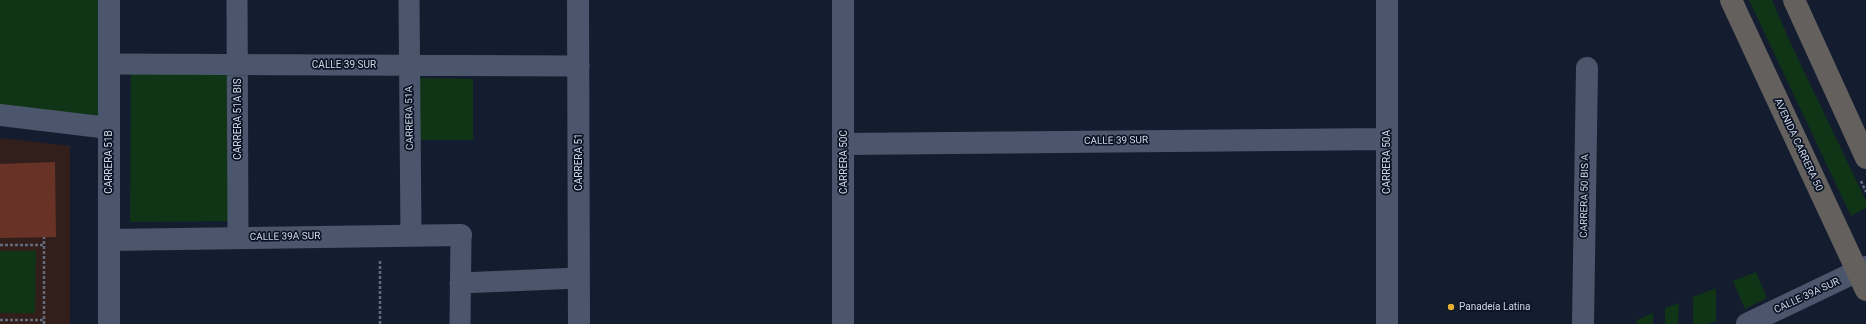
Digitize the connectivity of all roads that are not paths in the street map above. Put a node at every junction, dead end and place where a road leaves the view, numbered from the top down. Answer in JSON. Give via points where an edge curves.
{"nodes":[{"id":1,"x":109,"y":0,"type":"edge"},
{"id":2,"x":237,"y":0,"type":"edge"},
{"id":3,"x":409,"y":0,"type":"edge"},
{"id":4,"x":578,"y":0,"type":"edge"},
{"id":5,"x":843,"y":0,"type":"edge"},
{"id":6,"x":1387,"y":0,"type":"edge"},
{"id":7,"x":1732,"y":0,"type":"edge"},
{"id":8,"x":1794,"y":0,"type":"edge"},
{"id":9,"x":109,"y":64,"type":"junction"},
{"id":10,"x":237,"y":64,"type":"junction"},
{"id":11,"x":409,"y":65,"type":"junction"},
{"id":12,"x":579,"y":66,"type":"junction"},
{"id":13,"x":1587,"y":68,"type":"dead end"},
{"id":14,"x":0,"y":115,"type":"edge"},
{"id":15,"x":109,"y":128,"type":"junction"},
{"id":16,"x":1387,"y":138,"type":"junction"},
{"id":17,"x":844,"y":144,"type":"junction"},
{"id":18,"x":1866,"y":158,"type":"edge"},
{"id":19,"x":461,"y":234,"type":"joint"},
{"id":20,"x":411,"y":235,"type":"junction"},
{"id":21,"x":238,"y":237,"type":"junction"},
{"id":22,"x":109,"y":240,"type":"junction"},
{"id":23,"x":1863,"y":276,"type":"edge"},
{"id":24,"x":579,"y":278,"type":"junction"},
{"id":25,"x":460,"y":283,"type":"junction"},
{"id":26,"x":109,"y":324,"type":"edge"},
{"id":27,"x":460,"y":324,"type":"edge"},
{"id":28,"x":579,"y":324,"type":"edge"},
{"id":29,"x":843,"y":324,"type":"edge"},
{"id":30,"x":1387,"y":324,"type":"edge"},
{"id":31,"x":1583,"y":324,"type":"edge"},
{"id":32,"x":1747,"y":324,"type":"edge"}],
"edges":[{"from":1,"to":9,"type":"street","name":"CARRERA 51B"},
{"from":2,"to":10,"type":"street","name":"CARRERA 51A BIS"},
{"from":3,"to":11,"type":"street","name":"CARRERA 51A"},
{"from":4,"to":12,"type":"street","name":"CARRERA 51"},
{"from":5,"to":17,"type":"street","name":"CARRERA 50C"},
{"from":6,"to":16,"type":"street","name":"CARRERA 50A"},
{"from":7,"to":23,"type":"main road","name":"AVENIDA CARRERA 50"},
{"from":8,"to":18,"type":"main road"},
{"from":9,"to":10,"type":"street","name":"CALLE 39 SUR"},
{"from":9,"to":15,"type":"street","name":"CARRERA 51B"},
{"from":10,"to":11,"type":"street","name":"CALLE 39 SUR"},
{"from":10,"to":21,"type":"street","name":"CARRERA 51A BIS"},
{"from":11,"to":12,"type":"street","name":"CALLE 39 SUR"},
{"from":11,"to":20,"type":"street","name":"CARRERA 51A"},
{"from":12,"to":24,"type":"street","name":"CARRERA 51"},
{"from":13,"to":31,"type":"street","name":"CARRERA 50 BIS A"},
{"from":14,"to":15,"type":"street"},
{"from":15,"to":22,"type":"street","name":"CARRERA 51B"},
{"from":16,"to":17,"type":"street","name":"CALLE 39 SUR"},
{"from":16,"to":30,"type":"street","name":"CARRERA 50A"},
{"from":17,"to":29,"type":"street","name":"CARRERA 50C"},
{"from":19,"to":20,"type":"street","name":"CALLE 39A SUR"},
{"from":19,"to":25,"type":"street"},
{"from":20,"to":21,"type":"street","name":"CALLE 39A SUR"},
{"from":21,"to":22,"type":"street","name":"CALLE 39A SUR"},
{"from":22,"to":26,"type":"street","name":"CARRERA 51B"},
{"from":23,"to":32,"type":"street","name":"CALLE 39A SUR"},
{"from":24,"to":25,"type":"street"},
{"from":24,"to":28,"type":"street","name":"CARRERA 51"},
{"from":25,"to":27,"type":"street"}]}
